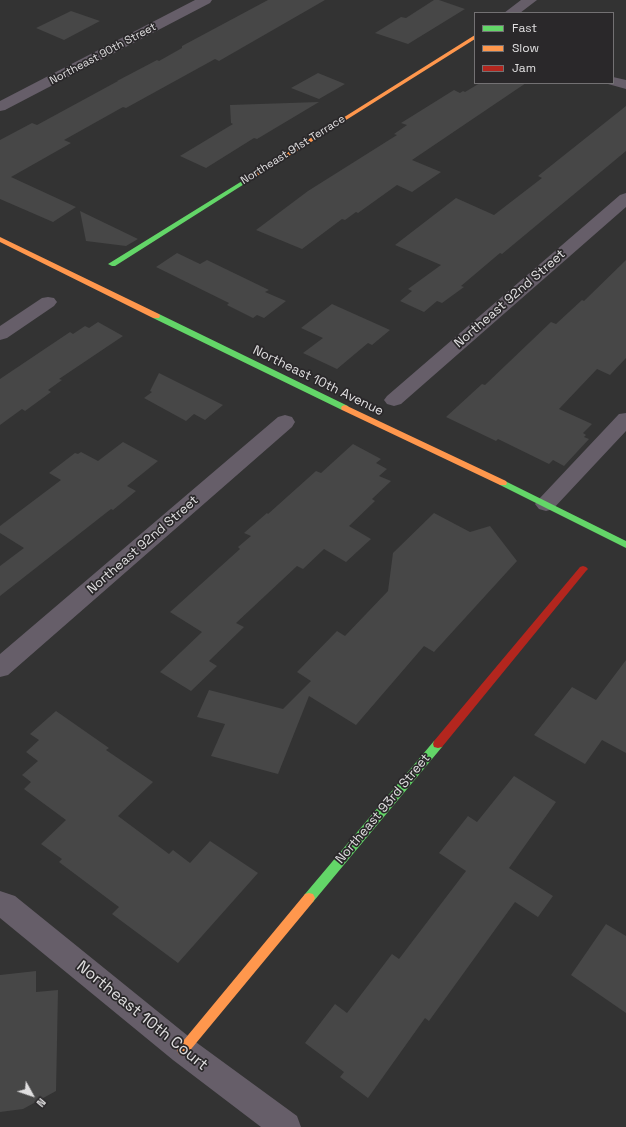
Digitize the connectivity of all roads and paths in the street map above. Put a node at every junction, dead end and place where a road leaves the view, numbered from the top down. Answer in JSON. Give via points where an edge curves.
{"nodes":[{"id":1,"x":205,"y":0,"type":"edge"},
{"id":2,"x":530,"y":0,"type":"edge"},
{"id":3,"x":512,"y":12,"type":"edge"},
{"id":4,"x":474,"y":37,"type":"edge"},
{"id":5,"x":614,"y":81,"type":"edge"},
{"id":6,"x":626,"y":85,"type":"edge"},
{"id":7,"x":0,"y":107,"type":"edge"},
{"id":8,"x":626,"y":198,"type":"edge"},
{"id":9,"x":0,"y":239,"type":"edge"},
{"id":10,"x":112,"y":264,"type":"dead end"},
{"id":11,"x":48,"y":302,"type":"dead end"},
{"id":12,"x":0,"y":334,"type":"edge"},
{"id":13,"x":394,"y":400,"type":"dead end"},
{"id":14,"x":626,"y":419,"type":"edge"},
{"id":15,"x":285,"y":422,"type":"dead end"},
{"id":16,"x":546,"y":504,"type":"junction"},
{"id":17,"x":626,"y":546,"type":"edge"},
{"id":18,"x":583,"y":569,"type":"dead end"},
{"id":19,"x":0,"y":668,"type":"edge"},
{"id":20,"x":0,"y":904,"type":"edge"},
{"id":21,"x":183,"y":1050,"type":"junction"},
{"id":22,"x":286,"y":1127,"type":"edge"}],
"edges":[{"from":1,"to":7,"type":"street","name":"Northeast 90th Street"},
{"from":2,"to":3,"type":"street"},
{"from":4,"to":10,"type":"street","name":"Northeast 91st Terrace"},
{"from":5,"to":6,"type":"street"},
{"from":8,"to":13,"type":"street","name":"Northeast 92nd Street"},
{"from":9,"to":16,"type":"street","name":"Northeast 10th Avenue","via":[[317,396]]},
{"from":11,"to":12,"type":"street"},
{"from":14,"to":16,"type":"street"},
{"from":15,"to":19,"type":"street","name":"Northeast 92nd Street"},
{"from":16,"to":17,"type":"street","name":"Northeast 10th Avenue"},
{"from":18,"to":21,"type":"street","name":"Northeast 93rd Street"},
{"from":20,"to":21,"type":"street","name":"Northeast 10th Court","via":[[5,905]]},
{"from":21,"to":22,"type":"street","name":"Northeast 10th Court"}]}
